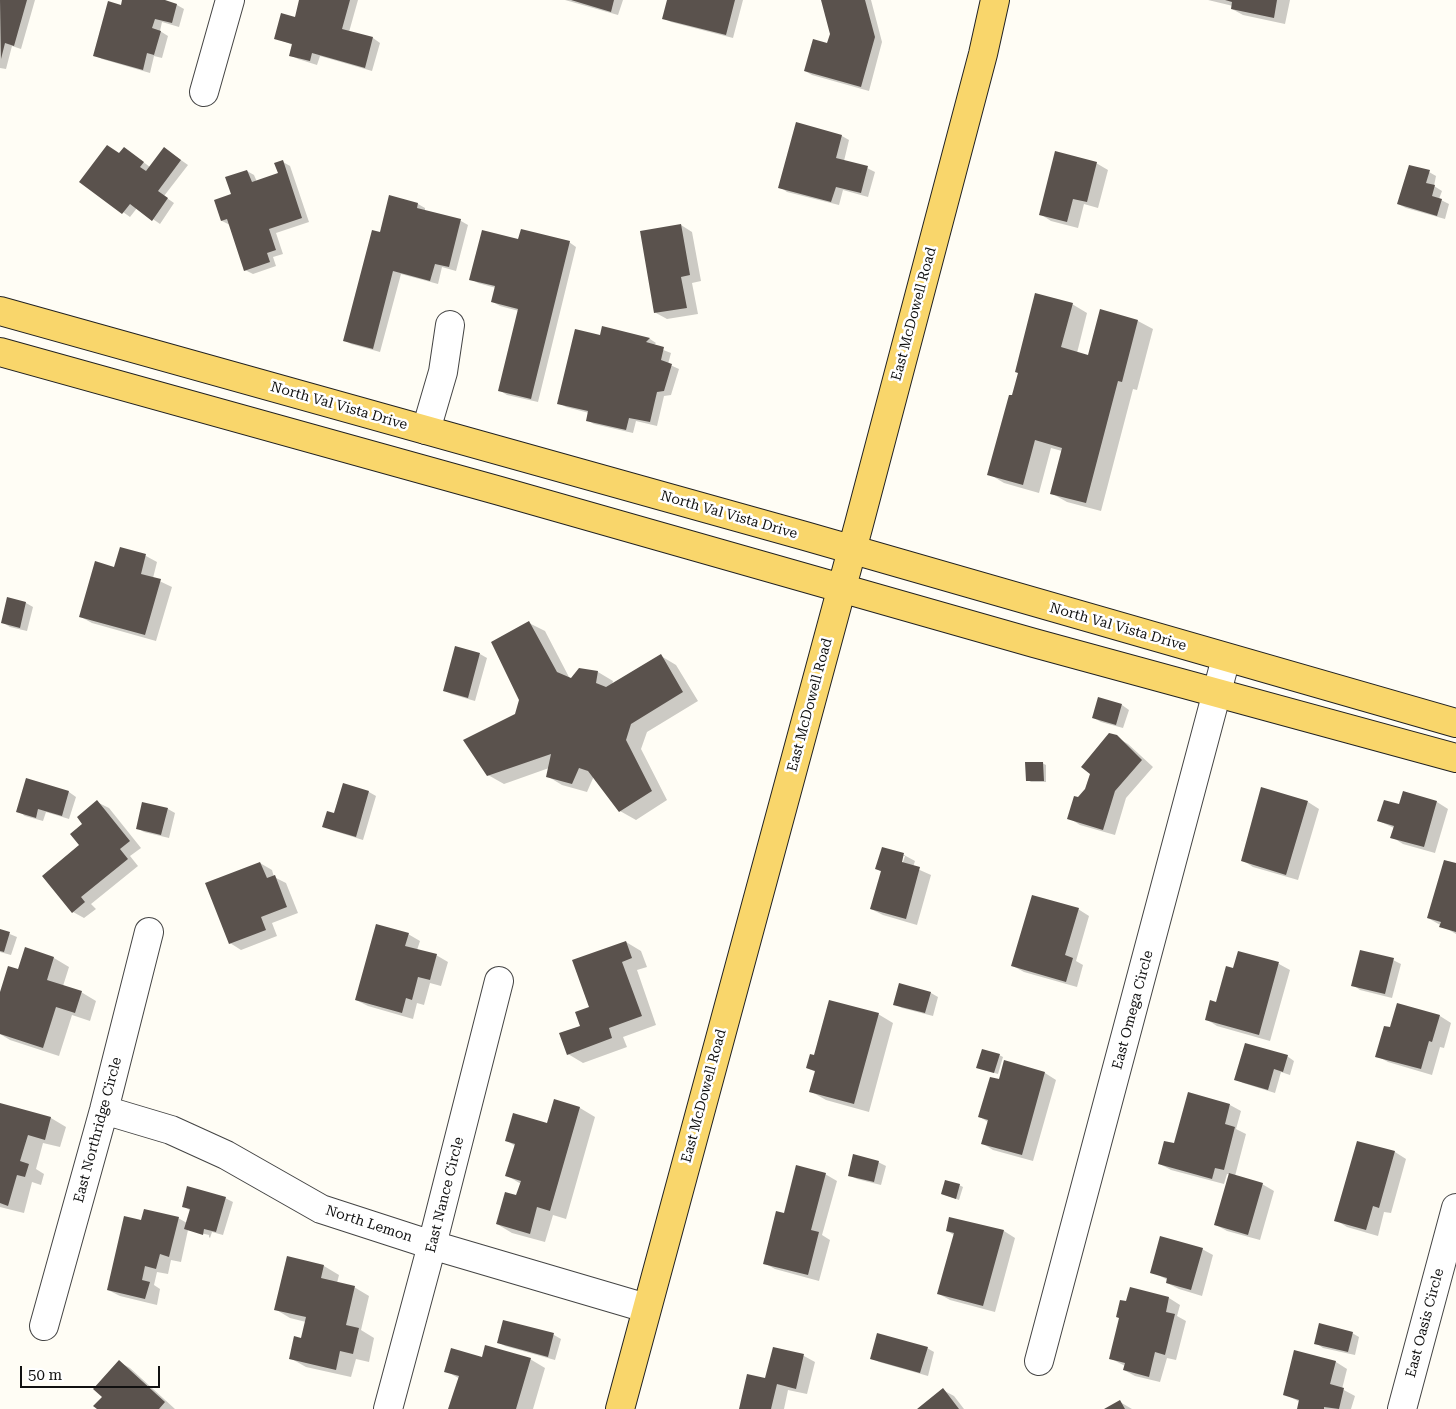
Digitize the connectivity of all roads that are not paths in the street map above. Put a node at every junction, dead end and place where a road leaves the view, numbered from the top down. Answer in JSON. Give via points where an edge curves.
{"nodes":[{"id":1,"x":230,"y":0,"type":"edge"},
{"id":2,"x":995,"y":0,"type":"edge"},
{"id":3,"x":204,"y":92,"type":"dead end"},
{"id":4,"x":0,"y":311,"type":"edge"},
{"id":5,"x":450,"y":325,"type":"dead end"},
{"id":6,"x":0,"y":352,"type":"edge"},
{"id":7,"x":181,"y":362,"type":"junction"},
{"id":8,"x":170,"y":400,"type":"junction"},
{"id":9,"x":426,"y":430,"type":"junction"},
{"id":10,"x":417,"y":468,"type":"junction"},
{"id":11,"x":852,"y":550,"type":"junction"},
{"id":12,"x":842,"y":588,"type":"junction"},
{"id":13,"x":1226,"y":658,"type":"junction"},
{"id":14,"x":1217,"y":692,"type":"junction"},
{"id":15,"x":1456,"y":723,"type":"edge"},
{"id":16,"x":1456,"y":758,"type":"edge"},
{"id":17,"x":149,"y":932,"type":"dead end"},
{"id":18,"x":499,"y":981,"type":"dead end"},
{"id":19,"x":104,"y":1110,"type":"junction"},
{"id":20,"x":1456,"y":1208,"type":"edge"},
{"id":21,"x":432,"y":1245,"type":"junction"},
{"id":22,"x":646,"y":1308,"type":"junction"},
{"id":23,"x":44,"y":1326,"type":"dead end"},
{"id":24,"x":1039,"y":1361,"type":"dead end"},
{"id":25,"x":388,"y":1409,"type":"edge"},
{"id":26,"x":620,"y":1409,"type":"edge"},
{"id":27,"x":1402,"y":1409,"type":"edge"}],
"edges":[{"from":1,"to":3,"type":"street"},
{"from":2,"to":11,"type":"main road","name":"East McDowell Road"},
{"from":4,"to":7,"type":"main road","name":"North Val Vista Drive"},
{"from":5,"to":9,"type":"street","via":[[443,372]]},
{"from":6,"to":8,"type":"main road"},
{"from":7,"to":8,"type":"main road"},
{"from":7,"to":9,"type":"main road","name":"North Val Vista Drive"},
{"from":8,"to":10,"type":"main road"},
{"from":9,"to":10,"type":"main road"},
{"from":9,"to":11,"type":"main road","name":"North Val Vista Drive"},
{"from":10,"to":12,"type":"main road"},
{"from":11,"to":12,"type":"main road","name":"East McDowell Road"},
{"from":11,"to":13,"type":"main road","name":"North Val Vista Drive"},
{"from":12,"to":14,"type":"main road"},
{"from":12,"to":22,"type":"main road","name":"East McDowell Road"},
{"from":13,"to":14,"type":"street","name":"East Omega Circle"},
{"from":13,"to":15,"type":"main road","name":"North Val Vista Drive"},
{"from":14,"to":16,"type":"main road"},
{"from":14,"to":24,"type":"street","name":"East Omega Circle"},
{"from":17,"to":19,"type":"street","name":"East Northridge Circle"},
{"from":18,"to":21,"type":"street","name":"East Nance Circle"},
{"from":19,"to":21,"type":"street","name":"North Lemon","via":[[172,1130],[226,1154],[321,1209]]},
{"from":19,"to":23,"type":"street","name":"East Northridge Circle"},
{"from":20,"to":27,"type":"street","name":"East Oasis Circle"},
{"from":21,"to":22,"type":"street","name":"North Lemon"},
{"from":21,"to":25,"type":"street","name":"East Nance Circle"},
{"from":22,"to":26,"type":"main road","name":"East McDowell Road"}]}
